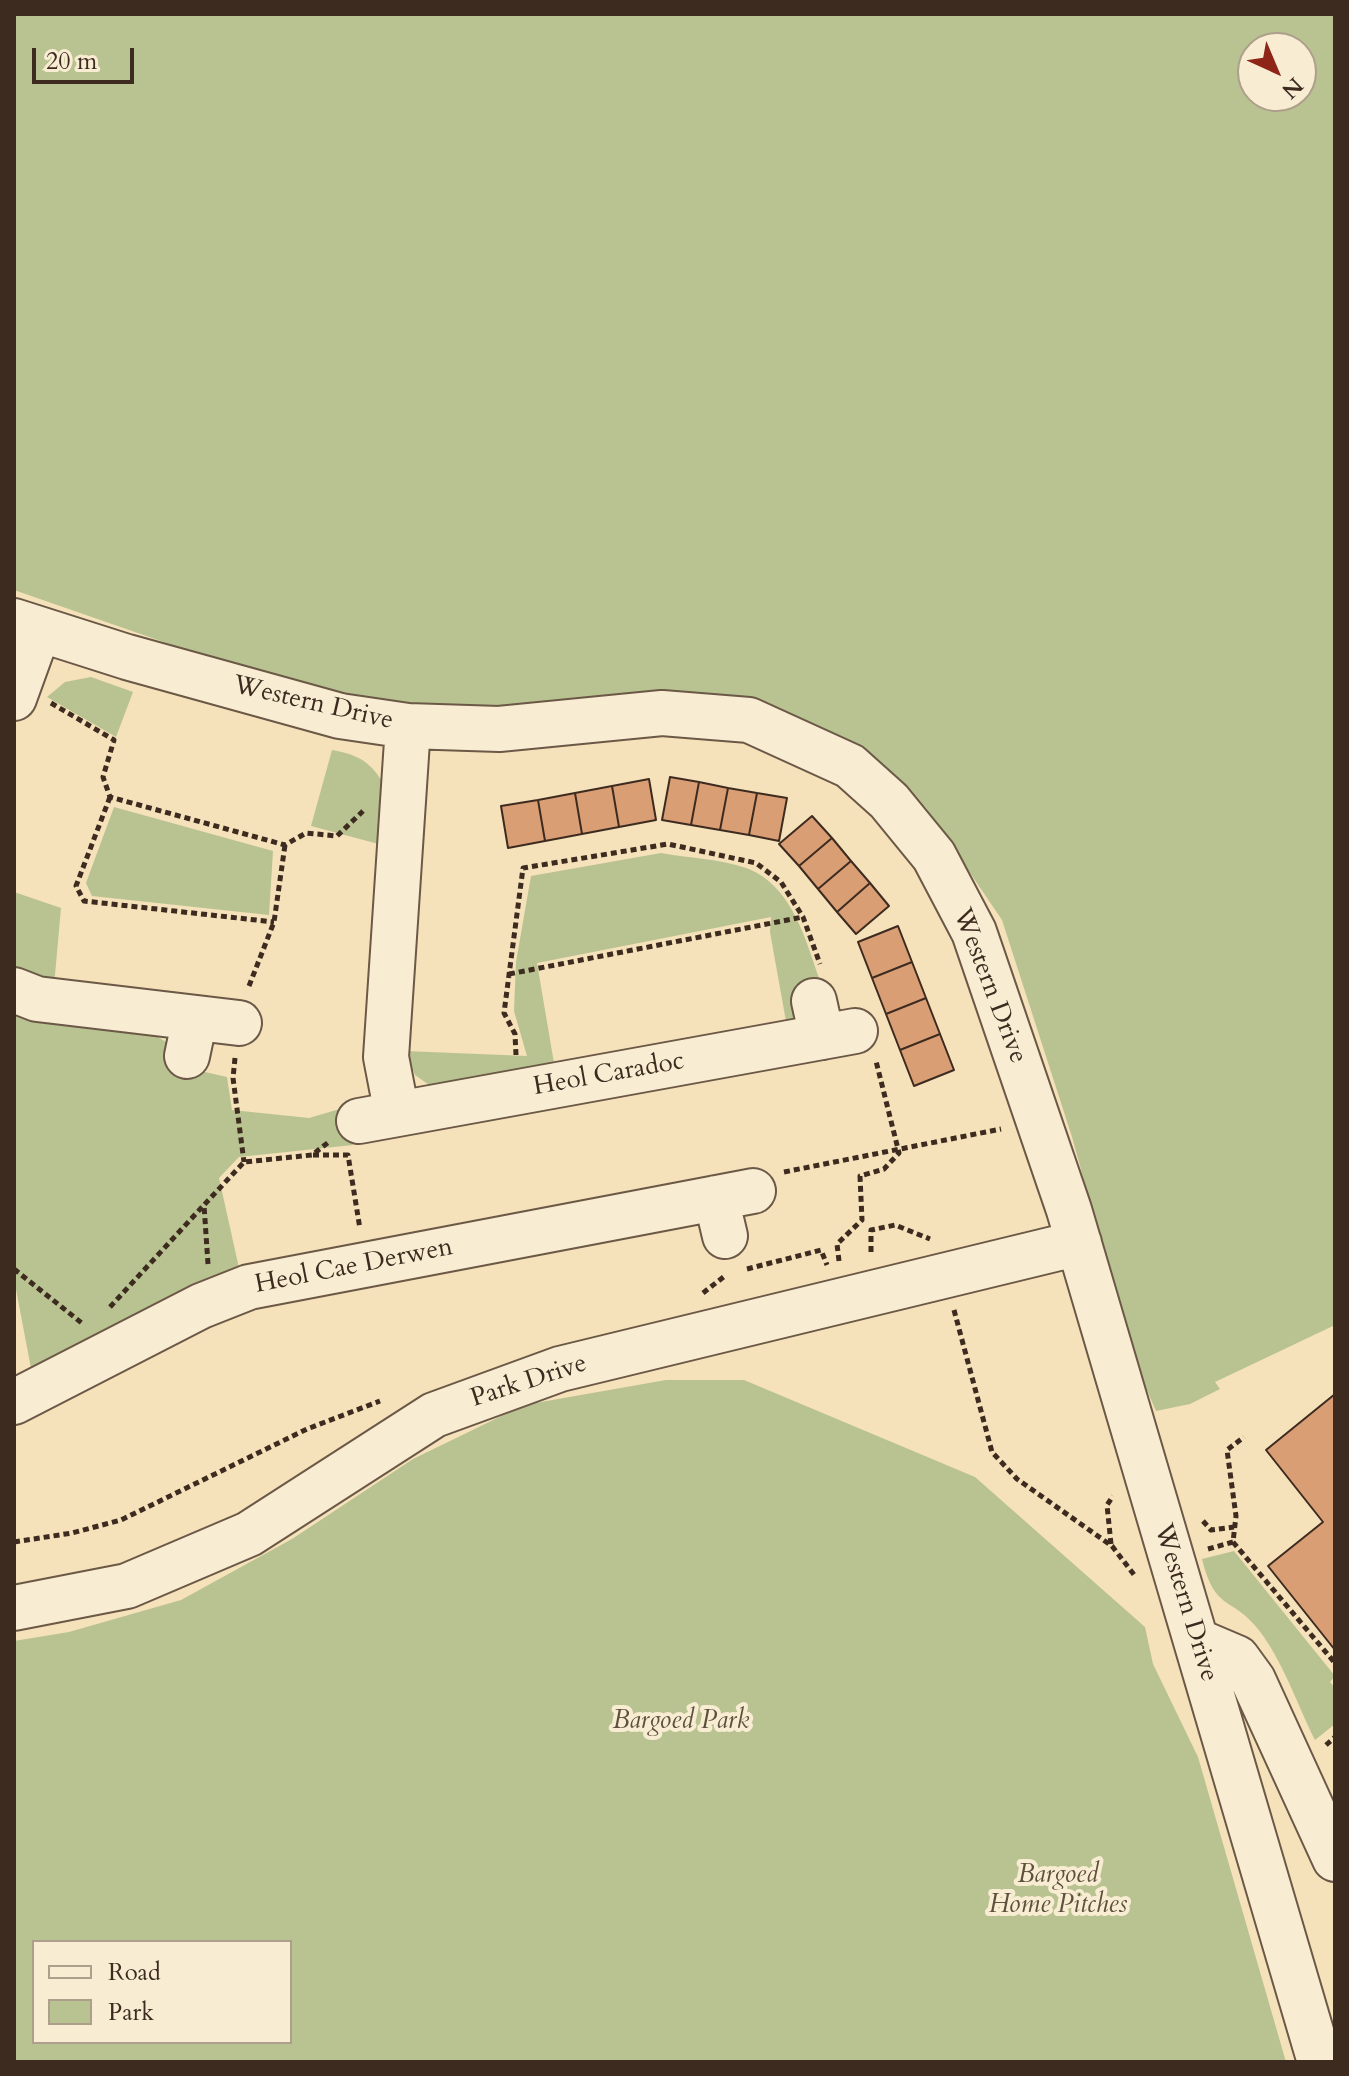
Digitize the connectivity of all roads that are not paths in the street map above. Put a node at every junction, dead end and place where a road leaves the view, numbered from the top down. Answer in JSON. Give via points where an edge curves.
{"nodes":[{"id":1,"x":26,"y":625,"type":"edge"},
{"id":2,"x":16,"y":691,"type":"edge"},
{"id":3,"x":408,"y":726,"type":"junction"},
{"id":4,"x":14,"y":990,"type":"edge"},
{"id":5,"x":828,"y":1010,"type":"road end"},
{"id":6,"x":239,"y":1023,"type":"dead end"},
{"id":7,"x":731,"y":1208,"type":"dead end"},
{"id":8,"x":1079,"y":1243,"type":"junction"},
{"id":9,"x":14,"y":1402,"type":"edge"},
{"id":10,"x":14,"y":1608,"type":"edge"},
{"id":11,"x":1197,"y":1641,"type":"junction"},
{"id":12,"x":1335,"y":1859,"type":"edge"},
{"id":13,"x":1324,"y":2054,"type":"edge"}],
"edges":[{"from":1,"to":2,"type":"street"},
{"from":1,"to":3,"type":"street","name":"Western Drive","via":[[340,716]]},
{"from":3,"to":5,"type":"street","name":"Heol Caradoc","via":[[378,1117],[518,1092]]},
{"from":3,"to":8,"type":"street","name":"Western Drive","via":[[499,729],[662,713],[749,720],[850,766],[889,801],[934,856],[974,932]]},
{"from":4,"to":6,"type":"street","via":[[191,1037]]},
{"from":7,"to":9,"type":"street","name":"Heol Cae Derwen","via":[[249,1287]]},
{"from":8,"to":10,"type":"street","name":"Park Drive","via":[[560,1369],[434,1415],[249,1534],[127,1586]]},
{"from":8,"to":11,"type":"street","name":"Western Drive","via":[[1154,1568]]},
{"from":11,"to":12,"type":"street","via":[[1237,1658],[1253,1680]]},
{"from":11,"to":13,"type":"street","name":"Western Drive"}]}
